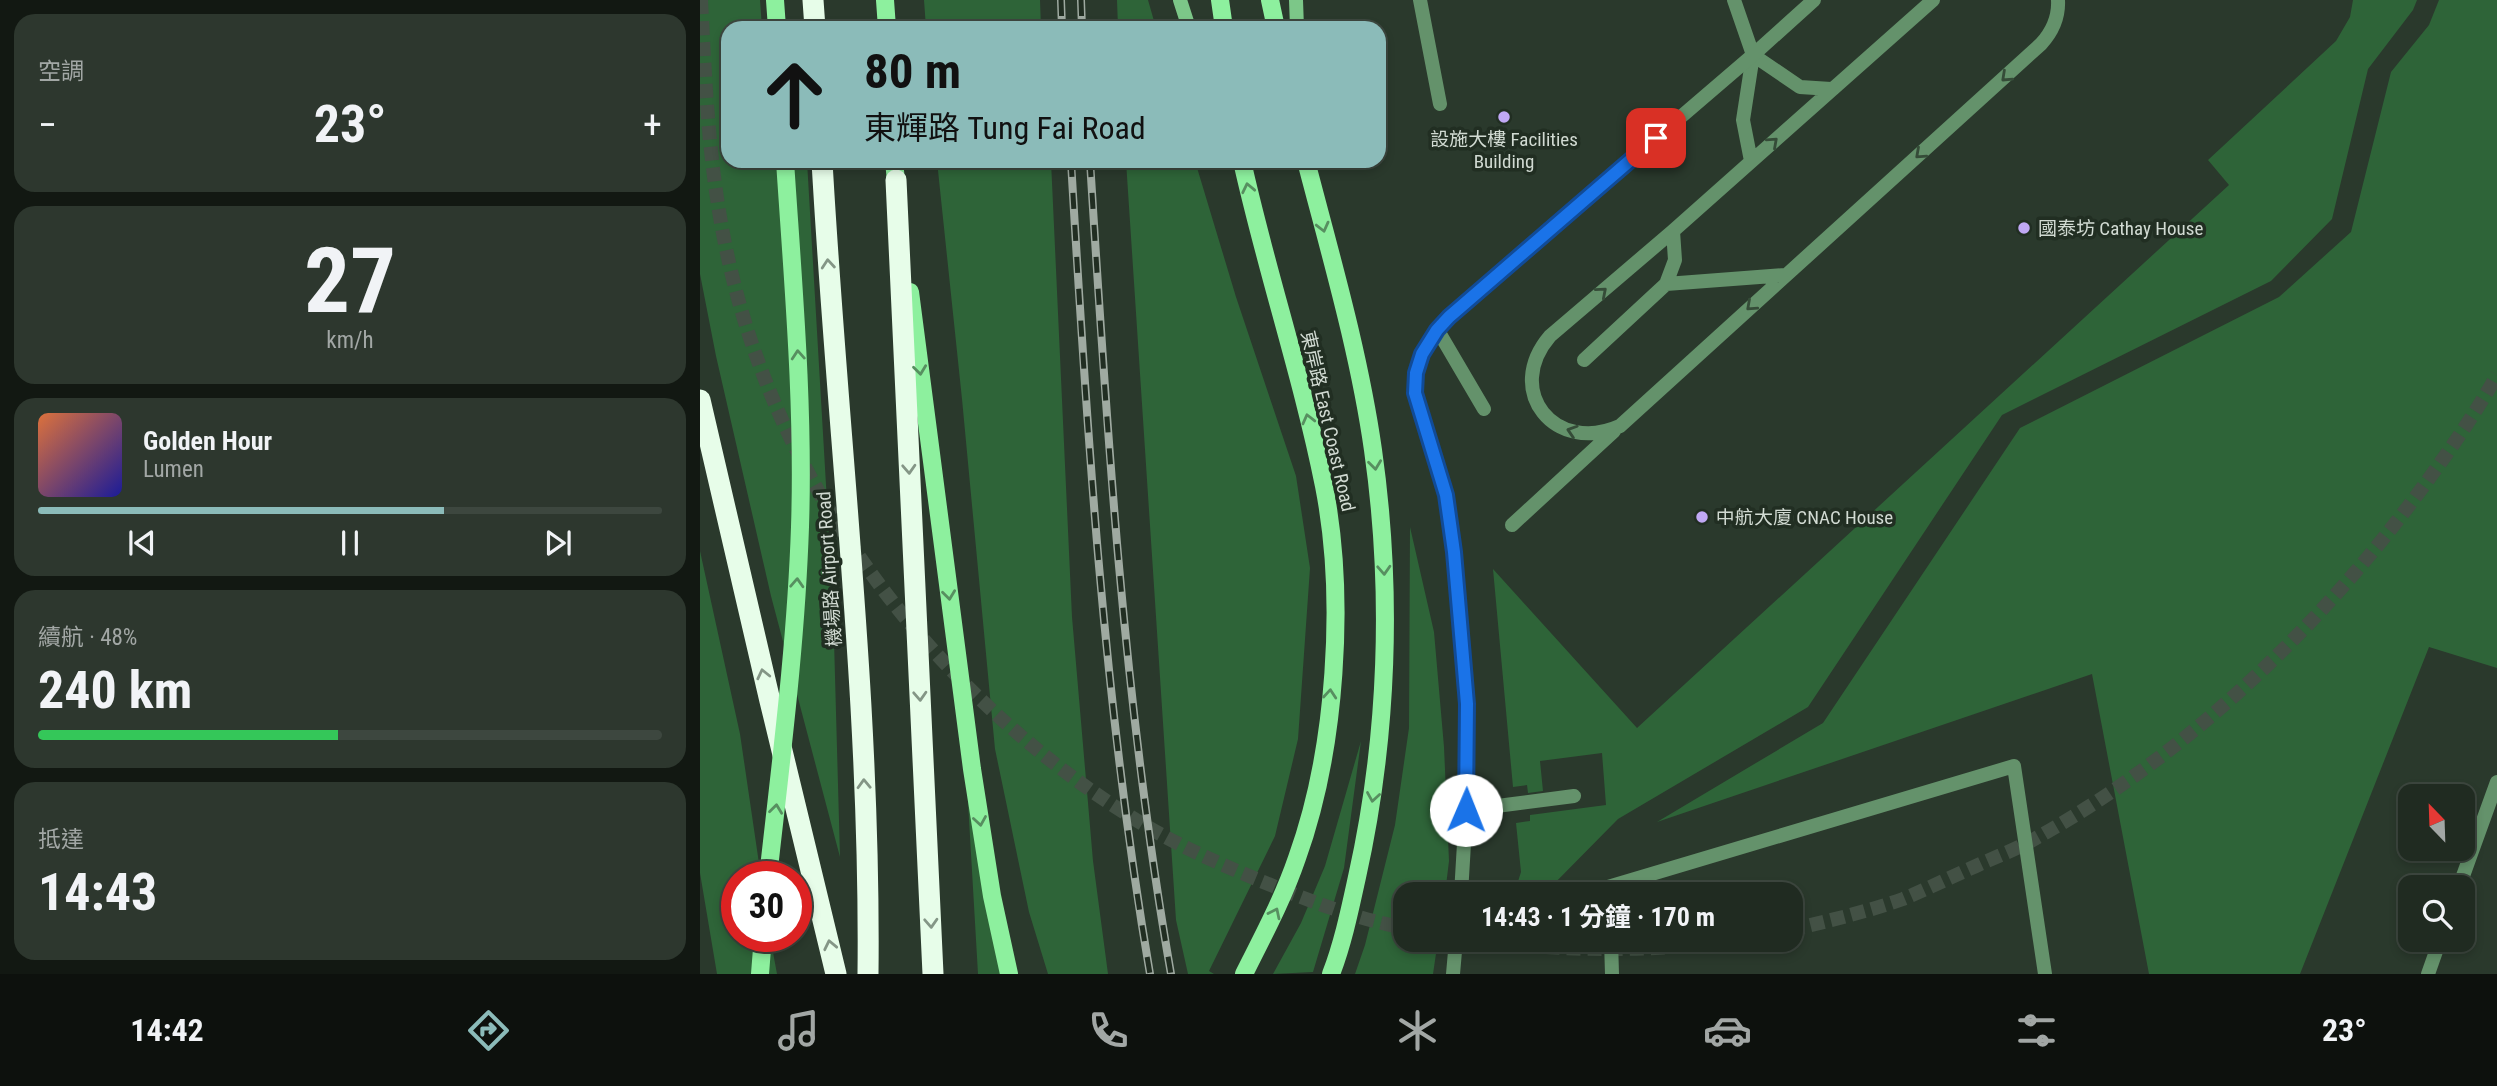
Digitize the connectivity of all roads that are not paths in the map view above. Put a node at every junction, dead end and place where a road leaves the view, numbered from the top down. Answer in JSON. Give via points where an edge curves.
{"nodes":[{"id":1,"x":775,"y":0,"type":"edge"},
{"id":2,"x":813,"y":0,"type":"edge"},
{"id":3,"x":885,"y":0,"type":"edge"},
{"id":4,"x":1180,"y":0,"type":"edge"},
{"id":5,"x":1220,"y":0,"type":"edge"},
{"id":6,"x":1270,"y":0,"type":"edge"},
{"id":7,"x":1296,"y":0,"type":"edge"},
{"id":8,"x":1420,"y":0,"type":"edge"},
{"id":9,"x":1734,"y":0,"type":"edge"},
{"id":10,"x":1814,"y":0,"type":"edge"},
{"id":11,"x":1933,"y":0,"type":"edge"},
{"id":12,"x":2058,"y":0,"type":"edge"},
{"id":13,"x":776,"y":21,"type":"edge"},
{"id":14,"x":814,"y":21,"type":"edge"},
{"id":15,"x":886,"y":21,"type":"edge"},
{"id":16,"x":1187,"y":21,"type":"edge"},
{"id":17,"x":1223,"y":21,"type":"edge"},
{"id":18,"x":1274,"y":21,"type":"edge"},
{"id":19,"x":1297,"y":21,"type":"edge"},
{"id":20,"x":1753,"y":55,"type":"junction"},
{"id":21,"x":1831,"y":89,"type":"junction"},
{"id":22,"x":1440,"y":104,"type":"dead end"},
{"id":23,"x":1751,"y":161,"type":"junction"},
{"id":24,"x":785,"y":168,"type":"edge"},
{"id":25,"x":822,"y":168,"type":"edge"},
{"id":26,"x":1243,"y":168,"type":"edge"},
{"id":27,"x":1308,"y":168,"type":"edge"},
{"id":28,"x":895,"y":171,"type":"edge"},
{"id":29,"x":1673,"y":231,"type":"junction"},
{"id":30,"x":1785,"y":275,"type":"junction"},
{"id":31,"x":1666,"y":284,"type":"junction"},
{"id":32,"x":1437,"y":330,"type":"junction"},
{"id":33,"x":1584,"y":360,"type":"dead end"},
{"id":34,"x":700,"y":400,"type":"edge"},
{"id":35,"x":1484,"y":409,"type":"dead end"},
{"id":36,"x":1620,"y":426,"type":"junction"},
{"id":37,"x":1512,"y":525,"type":"dead end"},
{"id":38,"x":2497,"y":782,"type":"edge"},
{"id":39,"x":1574,"y":796,"type":"dead end"},
{"id":40,"x":1466,"y":810,"type":"junction"},
{"id":41,"x":770,"y":861,"type":"edge"},
{"id":42,"x":2463,"y":875,"type":"edge"},
{"id":43,"x":1462,"y":882,"type":"edge"},
{"id":44,"x":1625,"y":882,"type":"edge"},
{"id":45,"x":762,"y":952,"type":"edge"},
{"id":46,"x":1456,"y":952,"type":"edge"},
{"id":47,"x":1611,"y":952,"type":"edge"},
{"id":48,"x":2436,"y":952,"type":"edge"},
{"id":49,"x":760,"y":974,"type":"edge"},
{"id":50,"x":836,"y":974,"type":"edge"},
{"id":51,"x":868,"y":974,"type":"edge"},
{"id":52,"x":933,"y":974,"type":"edge"},
{"id":53,"x":1009,"y":974,"type":"edge"},
{"id":54,"x":1244,"y":974,"type":"edge"},
{"id":55,"x":1331,"y":974,"type":"edge"},
{"id":56,"x":1453,"y":974,"type":"edge"},
{"id":57,"x":1612,"y":974,"type":"edge"},
{"id":58,"x":2045,"y":974,"type":"edge"},
{"id":59,"x":2428,"y":974,"type":"edge"}],
"edges":[{"from":1,"to":13,"type":"main road"},
{"from":2,"to":14,"type":"highway"},
{"from":3,"to":15,"type":"main road"},
{"from":4,"to":16,"type":"street"},
{"from":5,"to":17,"type":"main road"},
{"from":6,"to":18,"type":"main road"},
{"from":7,"to":19,"type":"street"},
{"from":8,"to":22,"type":"street"},
{"from":9,"to":20,"type":"street"},
{"from":10,"to":20,"type":"street"},
{"from":11,"to":21,"type":"street"},
{"from":12,"to":30,"type":"street","one_way":true,"via":[[2050,34]]},
{"from":20,"to":21,"type":"street","via":[[1800,87]]},
{"from":20,"to":23,"type":"street","via":[[1743,120]]},
{"from":20,"to":32,"type":"street"},
{"from":23,"to":21,"type":"street","one_way":true},
{"from":23,"to":29,"type":"street"},
{"from":41,"to":24,"type":"main road","one_way":true,"bridge":true,"via":[[793,658],[800,526],[800,400]]},
{"from":51,"to":25,"type":"highway","name":"機場路 Airport Road","one_way":true,"via":[[859,645]]},
{"from":54,"to":26,"type":"main road","name":"東岸路 East Coast Road","one_way":true,"via":[[1280,901],[1314,804],[1331,695],[1335,581],[1324,485]]},
{"from":27,"to":55,"type":"main road","name":"東岸路 East Coast Road","one_way":true,"via":[[1360,379],[1378,489],[1384,575],[1382,700],[1374,792]]},
{"from":28,"to":52,"type":"highway","one_way":true},
{"from":28,"to":53,"type":"main road","one_way":true,"via":[[972,769]]},
{"from":29,"to":31,"type":"street","via":[[1675,260]]},
{"from":36,"to":29,"type":"street","one_way":true,"via":[[1586,435],[1553,423],[1533,390],[1533,364],[1550,336]]},
{"from":30,"to":31,"type":"street"},
{"from":30,"to":36,"type":"street","one_way":true},
{"from":31,"to":33,"type":"street"},
{"from":32,"to":35,"type":"street"},
{"from":32,"to":40,"type":"street","via":[[1422,354],[1415,393],[1446,495],[1454,552],[1467,704]]},
{"from":50,"to":34,"type":"highway","one_way":true},
{"from":36,"to":37,"type":"street"},
{"from":38,"to":42,"type":"street"},
{"from":39,"to":40,"type":"street"},
{"from":40,"to":43,"type":"street"},
{"from":44,"to":58,"type":"street","via":[[2014,766]]},
{"from":45,"to":49,"type":"main road"},
{"from":46,"to":56,"type":"street"},
{"from":47,"to":57,"type":"street"},
{"from":48,"to":59,"type":"street"}]}
